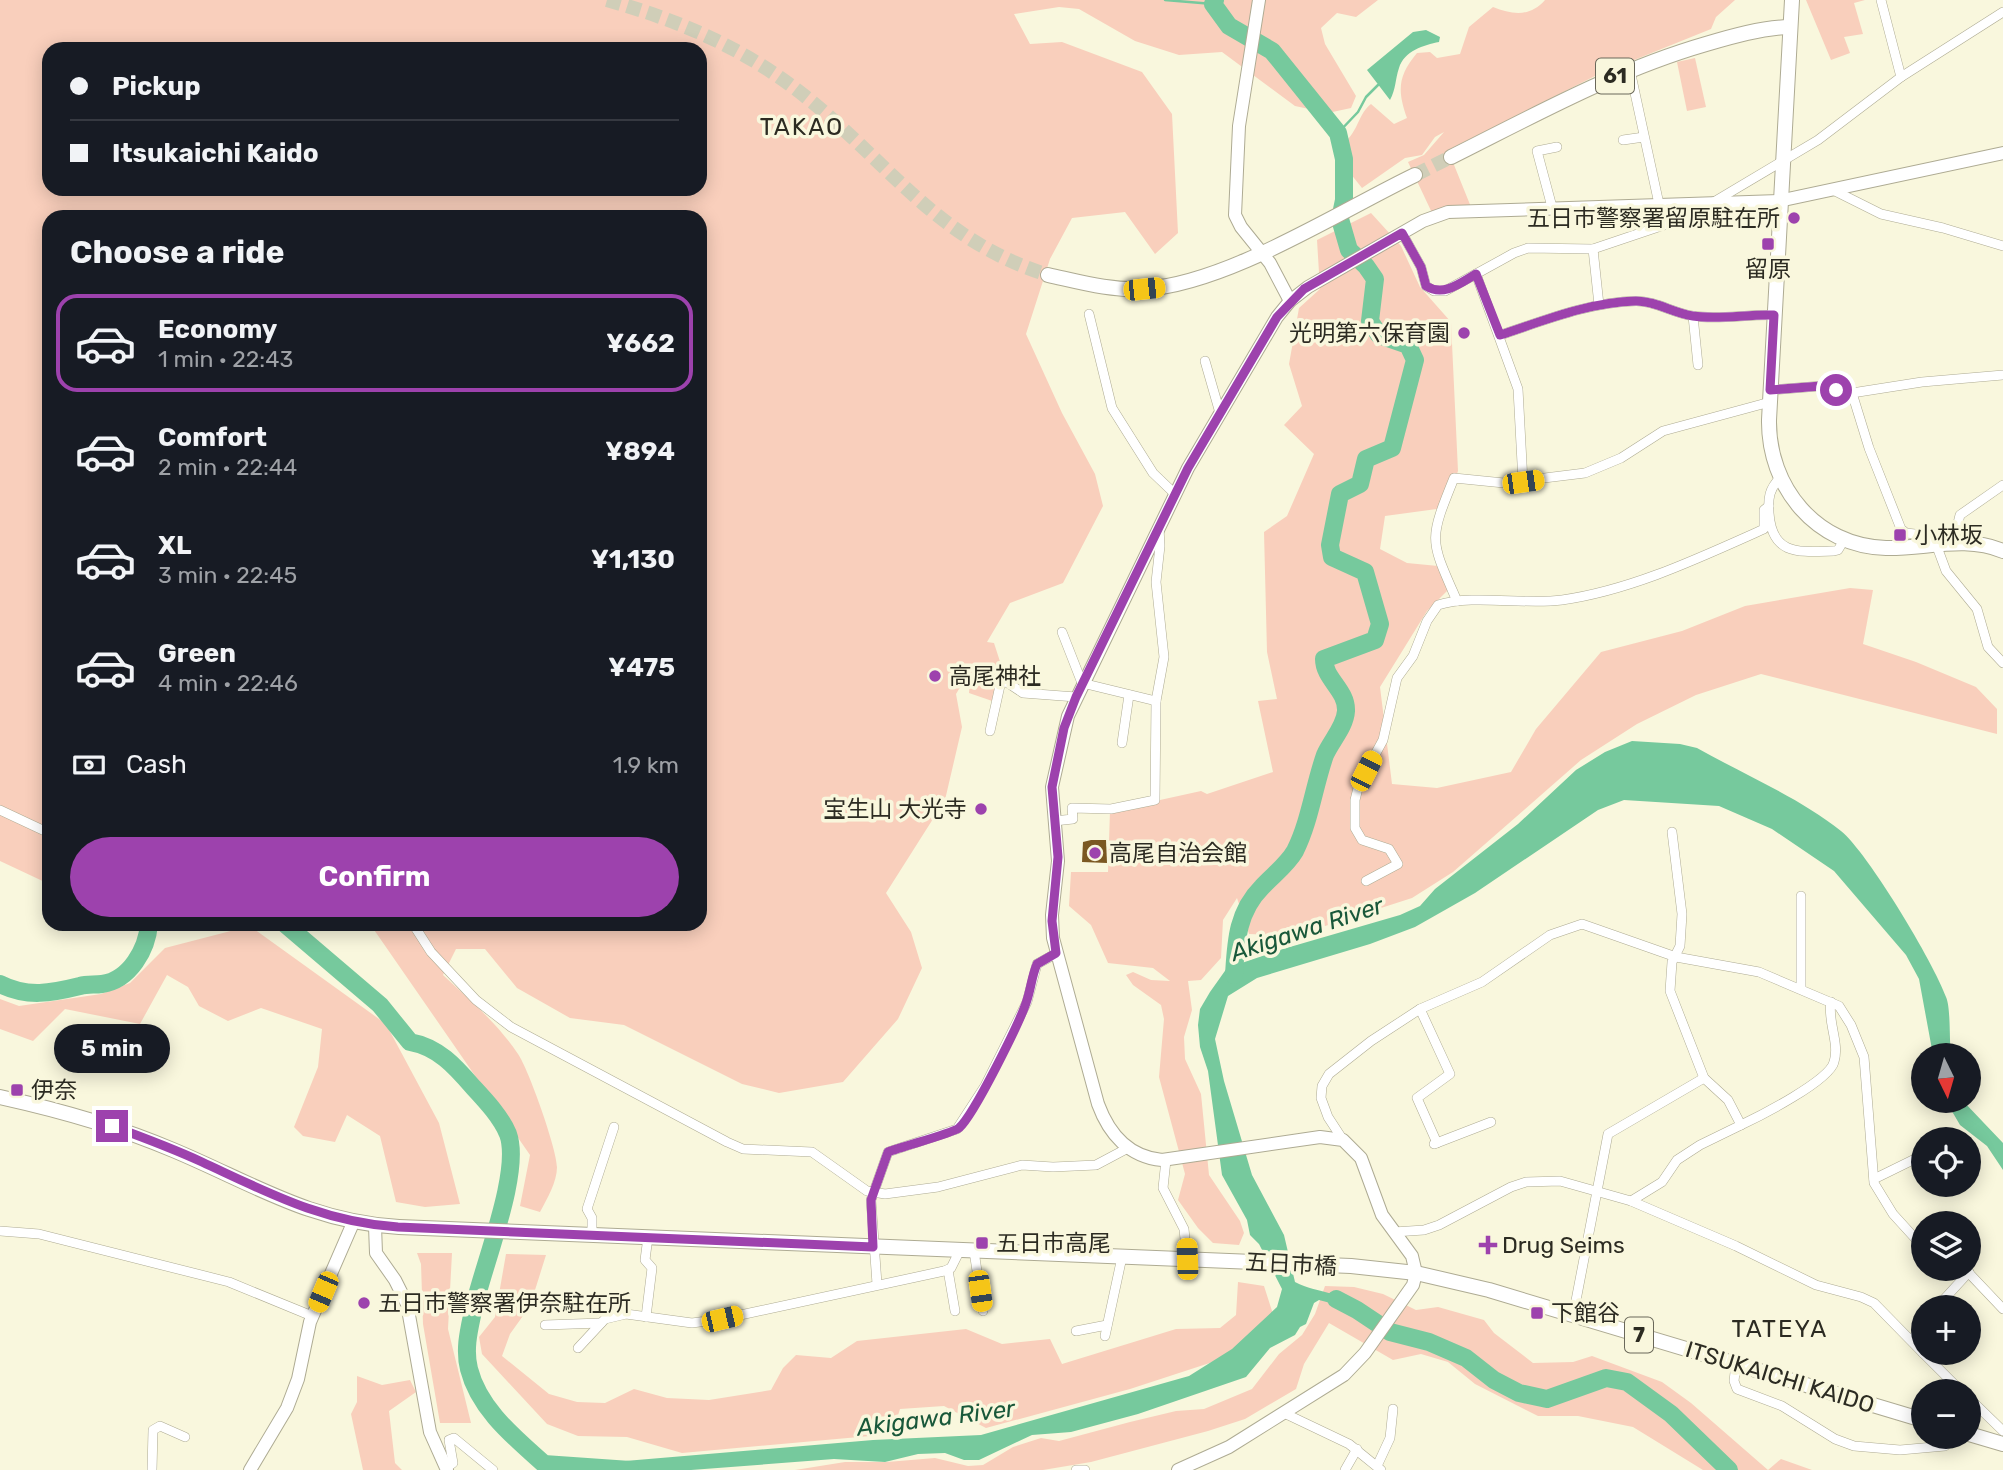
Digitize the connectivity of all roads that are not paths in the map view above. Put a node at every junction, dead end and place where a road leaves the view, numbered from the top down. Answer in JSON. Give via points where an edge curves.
{"nodes":[{"id":1,"x":1259,"y":0,"type":"edge"},
{"id":2,"x":1792,"y":0,"type":"edge"},
{"id":3,"x":1881,"y":0,"type":"edge"},
{"id":4,"x":2003,"y":12,"type":"edge"},
{"id":5,"x":1789,"y":27,"type":"junction"},
{"id":6,"x":1630,"y":70,"type":"junction"},
{"id":7,"x":1901,"y":78,"type":"junction"},
{"id":8,"x":1644,"y":137,"type":"junction"},
{"id":9,"x":1623,"y":140,"type":"dead end"},
{"id":10,"x":1557,"y":147,"type":"dead end"},
{"id":11,"x":2003,"y":153,"type":"edge"},
{"id":12,"x":1451,"y":157,"type":"tunnel mouth"},
{"id":13,"x":1782,"y":163,"type":"junction"},
{"id":14,"x":1415,"y":175,"type":"tunnel mouth"},
{"id":15,"x":1833,"y":190,"type":"junction"},
{"id":16,"x":1779,"y":201,"type":"junction"},
{"id":17,"x":1712,"y":203,"type":"junction"},
{"id":18,"x":1665,"y":204,"type":"junction"},
{"id":19,"x":1552,"y":207,"type":"junction"},
{"id":20,"x":1674,"y":221,"type":"junction"},
{"id":21,"x":1396,"y":237,"type":"junction"},
{"id":22,"x":2003,"y":246,"type":"edge"},
{"id":23,"x":1593,"y":248,"type":"junction"},
{"id":24,"x":1261,"y":252,"type":"junction"},
{"id":25,"x":1476,"y":274,"type":"junction"},
{"id":26,"x":1048,"y":275,"type":"tunnel mouth"},
{"id":27,"x":1290,"y":301,"type":"junction"},
{"id":28,"x":1599,"y":305,"type":"junction"},
{"id":29,"x":1089,"y":314,"type":"dead end"},
{"id":30,"x":1774,"y":315,"type":"junction"},
{"id":31,"x":1693,"y":316,"type":"junction"},
{"id":32,"x":1500,"y":335,"type":"junction"},
{"id":33,"x":1205,"y":362,"type":"dead end"},
{"id":34,"x":1698,"y":365,"type":"dead end"},
{"id":35,"x":2003,"y":375,"type":"edge"},
{"id":36,"x":1852,"y":393,"type":"junction"},
{"id":37,"x":1770,"y":396,"type":"junction"},
{"id":38,"x":1220,"y":413,"type":"junction"},
{"id":39,"x":1780,"y":478,"type":"junction"},
{"id":40,"x":1523,"y":482,"type":"junction"},
{"id":41,"x":2003,"y":485,"type":"edge"},
{"id":42,"x":1175,"y":494,"type":"junction"},
{"id":43,"x":1769,"y":506,"type":"junction"},
{"id":44,"x":1159,"y":527,"type":"junction"},
{"id":45,"x":1844,"y":540,"type":"junction"},
{"id":46,"x":1953,"y":543,"type":"junction"},
{"id":47,"x":1936,"y":545,"type":"junction"},
{"id":48,"x":2003,"y":551,"type":"edge"},
{"id":49,"x":1457,"y":601,"type":"junction"},
{"id":50,"x":1062,"y":632,"type":"dead end"},
{"id":51,"x":2003,"y":663,"type":"edge"},
{"id":52,"x":1082,"y":683,"type":"junction"},
{"id":53,"x":1129,"y":695,"type":"junction"},
{"id":54,"x":1076,"y":697,"type":"junction"},
{"id":55,"x":1156,"y":701,"type":"junction"},
{"id":56,"x":990,"y":732,"type":"dead end"},
{"id":57,"x":1122,"y":743,"type":"dead end"},
{"id":58,"x":0,"y":810,"type":"edge"},
{"id":59,"x":1054,"y":821,"type":"junction"},
{"id":60,"x":42,"y":830,"type":"edge"},
{"id":61,"x":1672,"y":832,"type":"dead end"},
{"id":62,"x":1366,"y":881,"type":"dead end"},
{"id":63,"x":1801,"y":896,"type":"dead end"},
{"id":64,"x":417,"y":931,"type":"edge"},
{"id":65,"x":1056,"y":953,"type":"junction"},
{"id":66,"x":1676,"y":957,"type":"junction"},
{"id":67,"x":1801,"y":988,"type":"junction"},
{"id":68,"x":1831,"y":1002,"type":"junction"},
{"id":69,"x":1420,"y":1009,"type":"junction"},
{"id":70,"x":1704,"y":1078,"type":"junction"},
{"id":71,"x":0,"y":1097,"type":"edge"},
{"id":72,"x":1491,"y":1122,"type":"dead end"},
{"id":73,"x":1741,"y":1125,"type":"junction"},
{"id":74,"x":614,"y":1126,"type":"dead end"},
{"id":75,"x":1343,"y":1140,"type":"junction"},
{"id":76,"x":1128,"y":1148,"type":"junction"},
{"id":77,"x":1166,"y":1160,"type":"junction"},
{"id":78,"x":1911,"y":1161,"type":"edge"},
{"id":79,"x":1874,"y":1179,"type":"junction"},
{"id":80,"x":874,"y":1192,"type":"junction"},
{"id":81,"x":1597,"y":1192,"type":"junction"},
{"id":82,"x":1631,"y":1201,"type":"junction"},
{"id":83,"x":353,"y":1223,"type":"junction"},
{"id":84,"x":375,"y":1226,"type":"junction"},
{"id":85,"x":0,"y":1231,"type":"edge"},
{"id":86,"x":1394,"y":1232,"type":"junction"},
{"id":87,"x":1911,"y":1234,"type":"edge"},
{"id":88,"x":592,"y":1235,"type":"junction"},
{"id":89,"x":648,"y":1237,"type":"junction"},
{"id":90,"x":873,"y":1247,"type":"junction"},
{"id":91,"x":967,"y":1250,"type":"junction"},
{"id":92,"x":1122,"y":1256,"type":"junction"},
{"id":93,"x":1187,"y":1259,"type":"junction"},
{"id":94,"x":1352,"y":1266,"type":"joint"},
{"id":95,"x":948,"y":1270,"type":"junction"},
{"id":96,"x":1416,"y":1273,"type":"junction"},
{"id":97,"x":1976,"y":1281,"type":"edge"},
{"id":98,"x":877,"y":1284,"type":"junction"},
{"id":99,"x":2003,"y":1309,"type":"edge"},
{"id":100,"x":955,"y":1311,"type":"dead end"},
{"id":101,"x":983,"y":1311,"type":"dead end"},
{"id":102,"x":1573,"y":1315,"type":"junction"},
{"id":103,"x":312,"y":1317,"type":"junction"},
{"id":104,"x":646,"y":1317,"type":"junction"},
{"id":105,"x":601,"y":1323,"type":"junction"},
{"id":106,"x":545,"y":1325,"type":"dead end"},
{"id":107,"x":1107,"y":1325,"type":"junction"},
{"id":108,"x":1076,"y":1331,"type":"dead end"},
{"id":109,"x":1105,"y":1336,"type":"dead end"},
{"id":110,"x":1911,"y":1339,"type":"edge"},
{"id":111,"x":578,"y":1348,"type":"dead end"},
{"id":112,"x":1737,"y":1364,"type":"junction"},
{"id":113,"x":1935,"y":1365,"type":"edge"},
{"id":114,"x":1949,"y":1379,"type":"edge"},
{"id":115,"x":1393,"y":1409,"type":"dead end"},
{"id":116,"x":1981,"y":1410,"type":"edge"},
{"id":117,"x":1286,"y":1414,"type":"junction"},
{"id":118,"x":1911,"y":1416,"type":"edge"},
{"id":119,"x":2003,"y":1431,"type":"edge"},
{"id":120,"x":185,"y":1437,"type":"dead end"},
{"id":121,"x":1981,"y":1438,"type":"edge"},
{"id":122,"x":2003,"y":1444,"type":"edge"},
{"id":123,"x":1357,"y":1449,"type":"junction"},
{"id":124,"x":1927,"y":1449,"type":"edge"},
{"id":125,"x":1379,"y":1468,"type":"edge"},
{"id":126,"x":447,"y":1469,"type":"edge"},
{"id":127,"x":152,"y":1470,"type":"edge"},
{"id":128,"x":250,"y":1470,"type":"edge"},
{"id":129,"x":494,"y":1470,"type":"edge"},
{"id":130,"x":1076,"y":1470,"type":"edge"},
{"id":131,"x":1085,"y":1470,"type":"edge"},
{"id":132,"x":1178,"y":1470,"type":"edge"},
{"id":133,"x":1345,"y":1470,"type":"edge"}],
"edges":[{"from":1,"to":24,"type":"street","via":[[1239,126],[1234,209],[1241,227]]},
{"from":2,"to":5,"type":"main road"},
{"from":3,"to":7,"type":"street"},
{"from":4,"to":7,"type":"street"},
{"from":5,"to":6,"type":"main road","number":"61","via":[[1717,40]]},
{"from":5,"to":13,"type":"main road"},
{"from":6,"to":8,"type":"street"},
{"from":6,"to":12,"type":"main road","number":"61"},
{"from":7,"to":13,"type":"street"},
{"from":8,"to":9,"type":"street"},
{"from":8,"to":18,"type":"street"},
{"from":10,"to":19,"type":"street","via":[[1537,151]]},
{"from":11,"to":15,"type":"street"},
{"from":13,"to":16,"type":"main road"},
{"from":13,"to":17,"type":"street"},
{"from":14,"to":24,"type":"main road"},
{"from":15,"to":16,"type":"street"},
{"from":15,"to":22,"type":"street","via":[[1881,214]]},
{"from":16,"to":17,"type":"street"},
{"from":16,"to":30,"type":"main road"},
{"from":17,"to":18,"type":"street"},
{"from":17,"to":20,"type":"street"},
{"from":18,"to":19,"type":"street"},
{"from":18,"to":20,"type":"street","via":[[1676,214]]},
{"from":19,"to":21,"type":"street","via":[[1448,212]]},
{"from":20,"to":23,"type":"street"},
{"from":21,"to":25,"type":"street","via":[[1421,267],[1426,286],[1434,291],[1445,291]]},
{"from":21,"to":27,"type":"street"},
{"from":23,"to":25,"type":"street","via":[[1528,248]]},
{"from":23,"to":28,"type":"street"},
{"from":24,"to":26,"type":"main road","via":[[1207,275],[1160,287],[1102,287]]},
{"from":24,"to":27,"type":"street"},
{"from":25,"to":32,"type":"street"},
{"from":27,"to":38,"type":"street"},
{"from":28,"to":31,"type":"street","via":[[1648,302]]},
{"from":28,"to":32,"type":"street"},
{"from":29,"to":42,"type":"street","via":[[1112,408],[1153,473]]},
{"from":30,"to":31,"type":"street"},
{"from":30,"to":37,"type":"main road"},
{"from":31,"to":34,"type":"street"},
{"from":32,"to":40,"type":"street","via":[[1518,389]]},
{"from":33,"to":38,"type":"street"},
{"from":35,"to":36,"type":"street"},
{"from":36,"to":37,"type":"street","via":[[1821,386]]},
{"from":36,"to":47,"type":"street","via":[[1901,529],[1931,534]]},
{"from":37,"to":39,"type":"main road","via":[[1770,443]]},
{"from":37,"to":40,"type":"street","via":[[1662,431],[1598,469]]},
{"from":38,"to":42,"type":"street"},
{"from":39,"to":43,"type":"street","via":[[1771,488]]},
{"from":39,"to":45,"type":"main road","via":[[1807,516]]},
{"from":40,"to":49,"type":"street","via":[[1454,478],[1434,542]]},
{"from":41,"to":46,"type":"street","via":[[1960,514]]},
{"from":42,"to":44,"type":"street"},
{"from":43,"to":45,"type":"street","via":[[1772,534],[1785,547],[1834,551]]},
{"from":43,"to":49,"type":"street","via":[[1764,510],[1764,529],[1652,577],[1559,600]]},
{"from":44,"to":52,"type":"street"},
{"from":44,"to":55,"type":"street","via":[[1156,582],[1164,657]]},
{"from":45,"to":47,"type":"main road","via":[[1882,548]]},
{"from":46,"to":47,"type":"main road"},
{"from":46,"to":48,"type":"main road","via":[[1977,543]]},
{"from":47,"to":51,"type":"street","via":[[1946,571],[1978,609],[1987,647]]},
{"from":49,"to":62,"type":"street","via":[[1432,611],[1413,656],[1397,678],[1383,740],[1359,784],[1355,828],[1362,840],[1389,849],[1398,864]]},
{"from":50,"to":52,"type":"street"},
{"from":52,"to":53,"type":"street"},
{"from":52,"to":54,"type":"street"},
{"from":53,"to":55,"type":"street"},
{"from":53,"to":57,"type":"street"},
{"from":54,"to":56,"type":"street","via":[[1023,693],[1001,681]]},
{"from":54,"to":59,"type":"street","via":[[1055,770]]},
{"from":55,"to":59,"type":"street","via":[[1155,800],[1111,809],[1072,808],[1073,819]]},
{"from":58,"to":60,"type":"street"},
{"from":59,"to":65,"type":"street","via":[[1058,868],[1052,921]]},
{"from":61,"to":66,"type":"street","via":[[1682,914]]},
{"from":63,"to":67,"type":"street"},
{"from":64,"to":80,"type":"street","via":[[476,1000],[511,1027],[727,1142],[743,1149],[812,1152]]},
{"from":65,"to":76,"type":"street","via":[[1099,1108]]},
{"from":65,"to":80,"type":"street","via":[[1037,964],[1027,1002],[964,1122],[957,1129],[888,1152]]},
{"from":66,"to":67,"type":"street","via":[[1759,972]]},
{"from":66,"to":69,"type":"street","via":[[1582,924],[1550,935],[1482,982]]},
{"from":66,"to":70,"type":"street","via":[[1670,991]]},
{"from":67,"to":68,"type":"street"},
{"from":68,"to":73,"type":"street","via":[[1835,1053],[1830,1070]]},
{"from":68,"to":79,"type":"street","via":[[1846,1014],[1864,1057]]},
{"from":69,"to":72,"type":"street","via":[[1450,1074],[1417,1098],[1434,1144]]},
{"from":69,"to":75,"type":"street","via":[[1371,1041],[1324,1081],[1321,1098]]},
{"from":70,"to":73,"type":"street","via":[[1728,1100]]},
{"from":70,"to":81,"type":"street","via":[[1608,1135]]},
{"from":71,"to":83,"type":"main road","number":"7","via":[[112,1126],[185,1154],[287,1203]]},
{"from":73,"to":82,"type":"street","via":[[1677,1160],[1662,1182]]},
{"from":74,"to":88,"type":"street","via":[[587,1209]]},
{"from":75,"to":77,"type":"street","via":[[1325,1136]]},
{"from":75,"to":86,"type":"street","via":[[1364,1162],[1380,1210]]},
{"from":76,"to":77,"type":"street","via":[[1148,1158]]},
{"from":76,"to":80,"type":"street","via":[[1096,1166],[1022,1165],[938,1188]]},
{"from":77,"to":93,"type":"street","via":[[1163,1188],[1184,1229]]},
{"from":78,"to":79,"type":"street"},
{"from":79,"to":87,"type":"street","via":[[1893,1214]]},
{"from":80,"to":90,"type":"street"},
{"from":81,"to":82,"type":"street"},
{"from":81,"to":86,"type":"street","via":[[1560,1181],[1526,1182],[1439,1225]]},
{"from":81,"to":102,"type":"street"},
{"from":82,"to":110,"type":"street","via":[[1816,1285],[1874,1303]]},
{"from":83,"to":84,"type":"main road","number":"7"},
{"from":83,"to":103,"type":"street"},
{"from":84,"to":88,"type":"main road","number":"7"},
{"from":84,"to":126,"type":"street","via":[[374,1250],[410,1314],[430,1432]]},
{"from":85,"to":103,"type":"street","via":[[38,1234],[229,1282]]},
{"from":86,"to":96,"type":"street","via":[[1411,1253]]},
{"from":88,"to":89,"type":"main road","number":"7"},
{"from":89,"to":90,"type":"main road","number":"7"},
{"from":89,"to":104,"type":"street","via":[[645,1260],[652,1268]]},
{"from":90,"to":91,"type":"main road","number":"7"},
{"from":90,"to":98,"type":"street"},
{"from":91,"to":92,"type":"main road","number":"7"},
{"from":91,"to":95,"type":"street"},
{"from":91,"to":101,"type":"street"},
{"from":92,"to":93,"type":"main road","number":"7"},
{"from":92,"to":107,"type":"street"},
{"from":93,"to":94,"type":"main road","name":"五日市橋","number":"7"},
{"from":94,"to":96,"type":"main road","name":"ITSUKAICHI KAIDO","number":"7"},
{"from":95,"to":98,"type":"street"},
{"from":95,"to":100,"type":"street"},
{"from":96,"to":102,"type":"main road","name":"ITSUKAICHI KAIDO","number":"7"},
{"from":96,"to":117,"type":"street","via":[[1413,1285],[1369,1348],[1344,1375]]},
{"from":97,"to":99,"type":"street"},
{"from":98,"to":104,"type":"street","via":[[722,1319],[692,1323]]},
{"from":102,"to":112,"type":"main road","name":"ITSUKAICHI KAIDO","number":"7"},
{"from":103,"to":128,"type":"street","via":[[287,1408]]},
{"from":104,"to":105,"type":"street","via":[[626,1314]]},
{"from":105,"to":106,"type":"street"},
{"from":105,"to":111,"type":"street"},
{"from":107,"to":108,"type":"street"},
{"from":107,"to":109,"type":"street"},
{"from":112,"to":118,"type":"main road","name":"ITSUKAICHI KAIDO","number":"7"},
{"from":112,"to":124,"type":"street","via":[[1737,1389],[1782,1406],[1845,1444],[1875,1450]]},
{"from":113,"to":114,"type":"street"},
{"from":115,"to":125,"type":"street","via":[[1390,1438]]},
{"from":116,"to":119,"type":"street"},
{"from":117,"to":123,"type":"street"},
{"from":117,"to":132,"type":"street"},
{"from":120,"to":127,"type":"street","via":[[160,1426],[153,1430]]},
{"from":121,"to":122,"type":"main road"},
{"from":123,"to":125,"type":"street"},
{"from":123,"to":133,"type":"street"},
{"from":126,"to":129,"type":"street","via":[[453,1463],[449,1445],[453,1438]]},
{"from":130,"to":131,"type":"street"}]}
